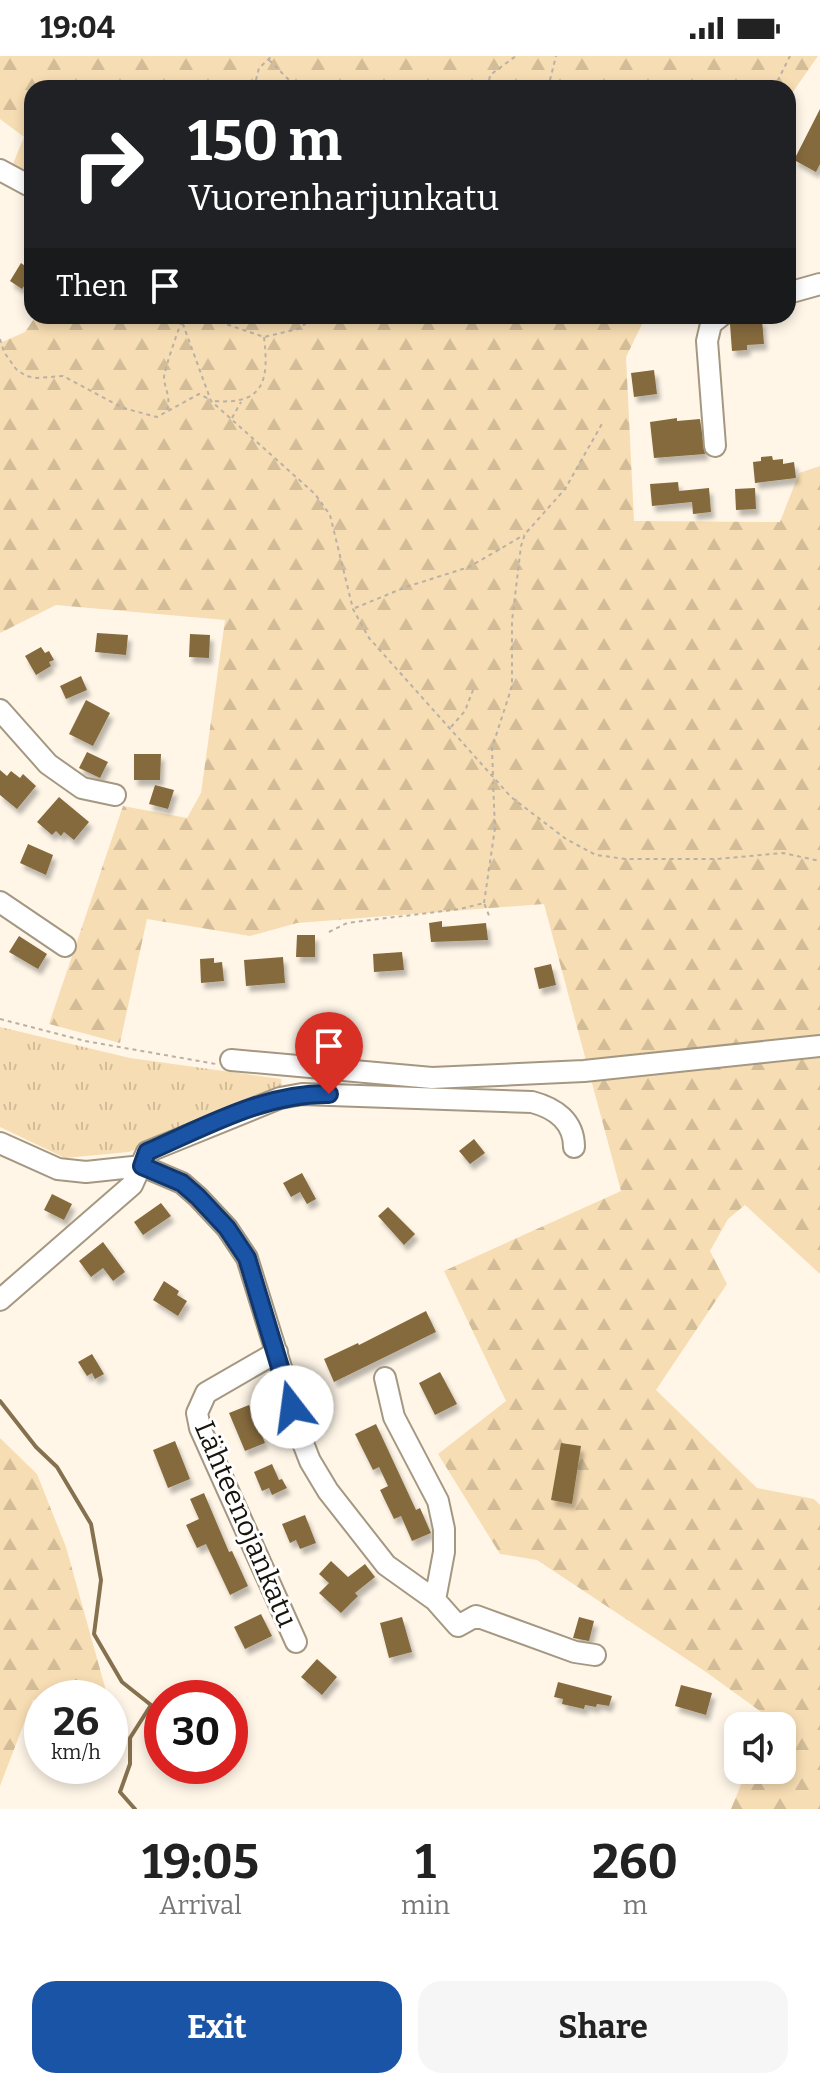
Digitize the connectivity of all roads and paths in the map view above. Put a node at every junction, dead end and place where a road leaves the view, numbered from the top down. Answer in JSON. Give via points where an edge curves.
{"nodes":[{"id":1,"x":272,"y":56,"type":"edge"},
{"id":2,"x":516,"y":56,"type":"edge"},
{"id":3,"x":556,"y":56,"type":"edge"},
{"id":4,"x":782,"y":56,"type":"edge"},
{"id":5,"x":790,"y":56,"type":"edge"},
{"id":6,"x":269,"y":60,"type":"junction"},
{"id":7,"x":785,"y":65,"type":"junction"},
{"id":8,"x":256,"y":80,"type":"edge"},
{"id":9,"x":289,"y":80,"type":"edge"},
{"id":10,"x":489,"y":80,"type":"edge"},
{"id":11,"x":550,"y":80,"type":"edge"},
{"id":12,"x":778,"y":80,"type":"edge"},
{"id":13,"x":0,"y":170,"type":"edge"},
{"id":14,"x":24,"y":183,"type":"edge"},
{"id":15,"x":820,"y":284,"type":"edge"},
{"id":16,"x":796,"y":291,"type":"edge"},
{"id":17,"x":180,"y":324,"type":"edge"},
{"id":18,"x":184,"y":324,"type":"edge"},
{"id":19,"x":226,"y":324,"type":"edge"},
{"id":20,"x":305,"y":324,"type":"edge"},
{"id":21,"x":711,"y":324,"type":"edge"},
{"id":22,"x":264,"y":337,"type":"junction"},
{"id":23,"x":0,"y":339,"type":"edge"},
{"id":24,"x":211,"y":401,"type":"junction"},
{"id":25,"x":241,"y":401,"type":"junction"},
{"id":26,"x":167,"y":411,"type":"junction"},
{"id":27,"x":232,"y":418,"type":"junction"},
{"id":28,"x":603,"y":422,"type":"dead end"},
{"id":29,"x":715,"y":446,"type":"dead end"},
{"id":30,"x":525,"y":534,"type":"junction"},
{"id":31,"x":353,"y":609,"type":"junction"},
{"id":32,"x":473,"y":690,"type":"dead end"},
{"id":33,"x":0,"y":710,"type":"edge"},
{"id":34,"x":450,"y":728,"type":"junction"},
{"id":35,"x":493,"y":779,"type":"junction"},
{"id":36,"x":115,"y":795,"type":"dead end"},
{"id":37,"x":820,"y":861,"type":"edge"},
{"id":38,"x":0,"y":902,"type":"edge"},
{"id":39,"x":484,"y":903,"type":"junction"},
{"id":40,"x":490,"y":918,"type":"dead end"},
{"id":41,"x":329,"y":932,"type":"dead end"},
{"id":42,"x":65,"y":946,"type":"dead end"},
{"id":43,"x":820,"y":1046,"type":"edge"},
{"id":44,"x":231,"y":1060,"type":"dead end"},
{"id":45,"x":0,"y":1143,"type":"edge"},
{"id":46,"x":574,"y":1147,"type":"dead end"},
{"id":47,"x":142,"y":1166,"type":"junction"},
{"id":48,"x":0,"y":1300,"type":"edge"},
{"id":49,"x":277,"y":1352,"type":"junction"},
{"id":50,"x":385,"y":1378,"type":"dead end"},
{"id":51,"x":435,"y":1600,"type":"junction"},
{"id":52,"x":296,"y":1642,"type":"dead end"},
{"id":53,"x":595,"y":1655,"type":"dead end"}],
"edges":[{"from":1,"to":6,"type":"path"},
{"from":2,"to":10,"type":"path"},
{"from":3,"to":11,"type":"path"},
{"from":4,"to":7,"type":"path"},
{"from":5,"to":7,"type":"path"},
{"from":6,"to":8,"type":"path","via":[[259,68]]},
{"from":6,"to":9,"type":"path"},
{"from":7,"to":12,"type":"path"},
{"from":13,"to":14,"type":"street"},
{"from":15,"to":16,"type":"street"},
{"from":17,"to":26,"type":"path","via":[[163,375],[170,400]]},
{"from":18,"to":24,"type":"path"},
{"from":19,"to":22,"type":"path"},
{"from":20,"to":22,"type":"path"},
{"from":21,"to":29,"type":"street","via":[[707,341]]},
{"from":22,"to":25,"type":"path","via":[[267,367],[258,389]]},
{"from":23,"to":26,"type":"path","via":[[4,352],[26,376],[63,376],[123,408],[157,417]]},
{"from":24,"to":25,"type":"path"},
{"from":24,"to":26,"type":"path","via":[[199,394]]},
{"from":24,"to":27,"type":"path"},
{"from":25,"to":27,"type":"path"},
{"from":27,"to":31,"type":"path","via":[[315,494],[330,515]]},
{"from":28,"to":30,"type":"path","via":[[571,480]]},
{"from":30,"to":31,"type":"path","via":[[469,567]]},
{"from":30,"to":35,"type":"path","via":[[516,569],[512,686],[492,748]]},
{"from":31,"to":34,"type":"path","via":[[369,638]]},
{"from":32,"to":34,"type":"path","via":[[465,711]]},
{"from":33,"to":36,"type":"street","via":[[48,764],[82,788]]},
{"from":34,"to":35,"type":"path"},
{"from":35,"to":37,"type":"path","via":[[535,817],[596,855],[688,860],[783,853]]},
{"from":35,"to":39,"type":"path","via":[[495,828]]},
{"from":38,"to":42,"type":"street"},
{"from":39,"to":40,"type":"path"},
{"from":39,"to":41,"type":"path","via":[[347,923]]},
{"from":43,"to":44,"type":"street","via":[[584,1071],[432,1078]]},
{"from":45,"to":47,"type":"street","via":[[58,1169]]},
{"from":46,"to":47,"type":"street","via":[[567,1121],[550,1106],[532,1102],[302,1094],[237,1114],[147,1152]]},
{"from":47,"to":48,"type":"street","via":[[132,1185]]},
{"from":47,"to":49,"type":"street","via":[[182,1183],[227,1228],[247,1258]]},
{"from":49,"to":51,"type":"street","via":[[296,1425],[328,1491],[386,1565]]},
{"from":49,"to":52,"type":"street","name":"Lähteenojankatu","via":[[206,1393],[197,1413]]},
{"from":50,"to":51,"type":"street","via":[[394,1417],[438,1501],[444,1552]]},
{"from":51,"to":53,"type":"street","via":[[458,1626],[476,1616]]}]}
